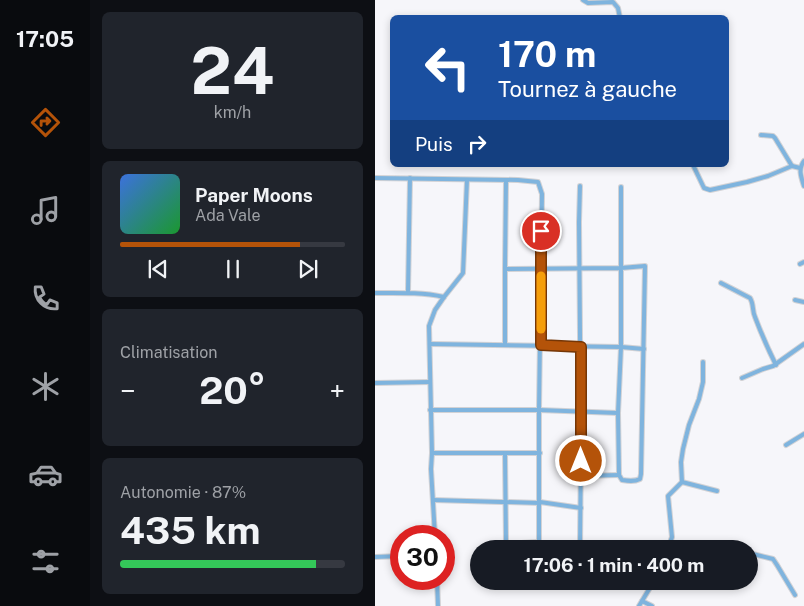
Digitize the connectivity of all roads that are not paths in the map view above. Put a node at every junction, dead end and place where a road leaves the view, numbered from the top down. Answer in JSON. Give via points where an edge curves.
{"nodes":[{"id":1,"x":583,"y":0,"type":"edge"},
{"id":2,"x":619,"y":15,"type":"edge"},
{"id":3,"x":761,"y":135,"type":"dead end"},
{"id":4,"x":804,"y":161,"type":"edge"},
{"id":5,"x":792,"y":166,"type":"junction"},
{"id":6,"x":694,"y":167,"type":"edge"},
{"id":7,"x":800,"y":168,"type":"junction"},
{"id":8,"x":375,"y":178,"type":"edge"},
{"id":9,"x":410,"y":178,"type":"junction"},
{"id":10,"x":467,"y":180,"type":"junction"},
{"id":11,"x":506,"y":180,"type":"junction"},
{"id":12,"x":580,"y":186,"type":"dead end"},
{"id":13,"x":804,"y":186,"type":"edge"},
{"id":14,"x":621,"y":187,"type":"dead end"},
{"id":15,"x":541,"y":268,"type":"junction"},
{"id":16,"x":580,"y":268,"type":"junction"},
{"id":17,"x":621,"y":268,"type":"junction"},
{"id":18,"x":505,"y":269,"type":"junction"},
{"id":19,"x":721,"y":284,"type":"dead end"},
{"id":20,"x":408,"y":292,"type":"junction"},
{"id":21,"x":375,"y":293,"type":"edge"},
{"id":22,"x":444,"y":297,"type":"junction"},
{"id":23,"x":795,"y":300,"type":"dead end"},
{"id":24,"x":804,"y":302,"type":"edge"},
{"id":25,"x":430,"y":344,"type":"junction"},
{"id":26,"x":804,"y":344,"type":"edge"},
{"id":27,"x":505,"y":345,"type":"junction"},
{"id":28,"x":541,"y":345,"type":"junction"},
{"id":29,"x":581,"y":347,"type":"junction"},
{"id":30,"x":621,"y":347,"type":"junction"},
{"id":31,"x":644,"y":349,"type":"junction"},
{"id":32,"x":703,"y":362,"type":"dead end"},
{"id":33,"x":777,"y":364,"type":"junction"},
{"id":34,"x":742,"y":378,"type":"dead end"},
{"id":35,"x":430,"y":382,"type":"junction"},
{"id":36,"x":375,"y":383,"type":"edge"},
{"id":37,"x":430,"y":410,"type":"junction"},
{"id":38,"x":539,"y":410,"type":"junction"},
{"id":39,"x":581,"y":412,"type":"junction"},
{"id":40,"x":618,"y":413,"type":"junction"},
{"id":41,"x":804,"y":434,"type":"edge"},
{"id":42,"x":787,"y":445,"type":"dead end"},
{"id":43,"x":431,"y":453,"type":"junction"},
{"id":44,"x":540,"y":453,"type":"junction"},
{"id":45,"x":505,"y":454,"type":"junction"},
{"id":46,"x":619,"y":475,"type":"junction"},
{"id":47,"x":581,"y":476,"type":"junction"},
{"id":48,"x":682,"y":482,"type":"junction"},
{"id":49,"x":717,"y":491,"type":"dead end"},
{"id":50,"x":433,"y":500,"type":"junction"},
{"id":51,"x":506,"y":503,"type":"junction"},
{"id":52,"x":540,"y":503,"type":"junction"},
{"id":53,"x":581,"y":508,"type":"junction"},
{"id":54,"x":434,"y":525,"type":"edge"},
{"id":55,"x":507,"y":540,"type":"edge"},
{"id":56,"x":539,"y":540,"type":"edge"},
{"id":57,"x":580,"y":540,"type":"edge"},
{"id":58,"x":671,"y":540,"type":"edge"},
{"id":59,"x":758,"y":555,"type":"edge"},
{"id":60,"x":375,"y":556,"type":"edge"},
{"id":61,"x":390,"y":556,"type":"edge"},
{"id":62,"x":437,"y":590,"type":"edge"},
{"id":63,"x":648,"y":590,"type":"edge"},
{"id":64,"x":795,"y":595,"type":"dead end"},
{"id":65,"x":642,"y":601,"type":"junction"},
{"id":66,"x":438,"y":606,"type":"edge"},
{"id":67,"x":639,"y":606,"type":"edge"},
{"id":68,"x":652,"y":606,"type":"edge"}],
"edges":[{"from":1,"to":2,"type":"street","via":[[588,3],[613,2]]},
{"from":3,"to":5,"type":"street","via":[[775,138]]},
{"from":4,"to":7,"type":"street"},
{"from":5,"to":6,"type":"street","via":[[768,176],[710,190],[704,188]]},
{"from":5,"to":7,"type":"street"},
{"from":7,"to":13,"type":"street"},
{"from":8,"to":9,"type":"street"},
{"from":9,"to":10,"type":"street"},
{"from":9,"to":20,"type":"street"},
{"from":10,"to":11,"type":"street"},
{"from":10,"to":22,"type":"street","via":[[463,274]]},
{"from":11,"to":15,"type":"street","via":[[538,182],[542,194]]},
{"from":11,"to":18,"type":"street"},
{"from":12,"to":16,"type":"street"},
{"from":14,"to":17,"type":"street"},
{"from":15,"to":16,"type":"street"},
{"from":15,"to":18,"type":"street"},
{"from":15,"to":28,"type":"street"},
{"from":16,"to":17,"type":"street"},
{"from":16,"to":29,"type":"street"},
{"from":17,"to":30,"type":"street"},
{"from":17,"to":31,"type":"street","via":[[645,266]]},
{"from":18,"to":27,"type":"street"},
{"from":19,"to":33,"type":"street","via":[[752,300],[754,315]]},
{"from":20,"to":21,"type":"street"},
{"from":20,"to":22,"type":"street"},
{"from":22,"to":25,"type":"street","via":[[429,326]]},
{"from":23,"to":24,"type":"street"},
{"from":25,"to":27,"type":"street"},
{"from":25,"to":35,"type":"street"},
{"from":26,"to":33,"type":"street"},
{"from":27,"to":28,"type":"street"},
{"from":28,"to":29,"type":"street"},
{"from":28,"to":38,"type":"street"},
{"from":29,"to":30,"type":"street"},
{"from":29,"to":39,"type":"street"},
{"from":30,"to":31,"type":"street"},
{"from":30,"to":40,"type":"street"},
{"from":31,"to":46,"type":"street","via":[[641,474],[636,481],[622,480]]},
{"from":32,"to":48,"type":"street","via":[[703,382],[683,449]]},
{"from":33,"to":34,"type":"street"},
{"from":35,"to":36,"type":"street"},
{"from":35,"to":37,"type":"street"},
{"from":37,"to":38,"type":"street"},
{"from":37,"to":43,"type":"street"},
{"from":38,"to":39,"type":"street"},
{"from":38,"to":44,"type":"street"},
{"from":39,"to":40,"type":"street"},
{"from":39,"to":47,"type":"street"},
{"from":40,"to":46,"type":"street"},
{"from":41,"to":42,"type":"street"},
{"from":43,"to":45,"type":"street"},
{"from":43,"to":50,"type":"street"},
{"from":44,"to":45,"type":"street"},
{"from":44,"to":52,"type":"street"},
{"from":45,"to":51,"type":"street"},
{"from":46,"to":47,"type":"street"},
{"from":47,"to":53,"type":"street"},
{"from":48,"to":49,"type":"street"},
{"from":48,"to":58,"type":"street","via":[[668,496]]},
{"from":50,"to":51,"type":"street"},
{"from":50,"to":54,"type":"street"},
{"from":51,"to":52,"type":"street"},
{"from":51,"to":55,"type":"street"},
{"from":52,"to":53,"type":"street"},
{"from":52,"to":56,"type":"street"},
{"from":53,"to":57,"type":"street"},
{"from":59,"to":64,"type":"street","via":[[773,559]]},
{"from":60,"to":61,"type":"street"},
{"from":62,"to":66,"type":"street"},
{"from":63,"to":65,"type":"street"},
{"from":65,"to":67,"type":"street"},
{"from":65,"to":68,"type":"street"}]}
